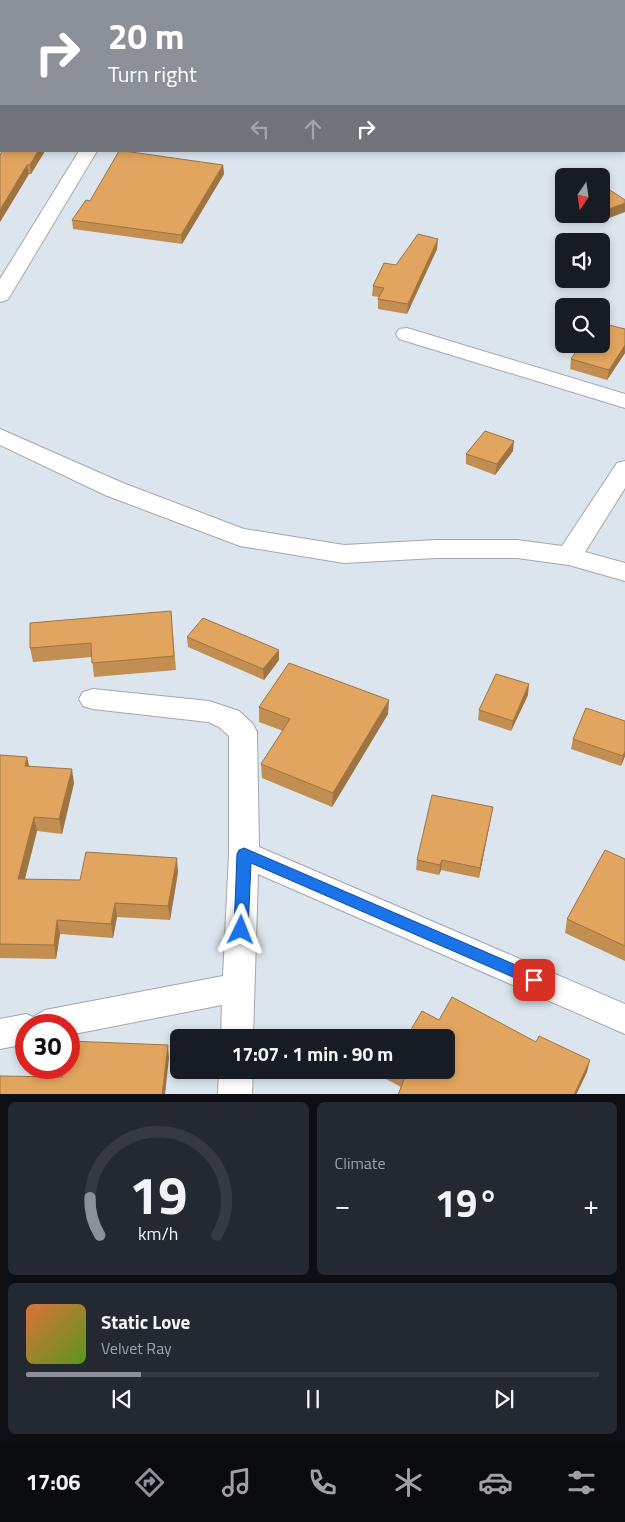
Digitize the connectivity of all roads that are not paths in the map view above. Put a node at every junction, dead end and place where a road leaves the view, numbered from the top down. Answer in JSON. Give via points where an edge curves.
{"nodes":[{"id":1,"x":87,"y":152,"type":"edge"},
{"id":2,"x":0,"y":296,"type":"edge"},
{"id":3,"x":407,"y":334,"type":"dead end"},
{"id":4,"x":625,"y":401,"type":"edge"},
{"id":5,"x":0,"y":436,"type":"edge"},
{"id":6,"x":625,"y":469,"type":"edge"},
{"id":7,"x":569,"y":556,"type":"junction"},
{"id":8,"x":625,"y":572,"type":"edge"},
{"id":9,"x":93,"y":699,"type":"dead end"},
{"id":10,"x":244,"y":854,"type":"junction"},
{"id":11,"x":239,"y":987,"type":"junction"},
{"id":12,"x":80,"y":1018,"type":"edge"},
{"id":13,"x":625,"y":1019,"type":"edge"},
{"id":14,"x":237,"y":1029,"type":"edge"},
{"id":15,"x":15,"y":1031,"type":"edge"},
{"id":16,"x":0,"y":1034,"type":"edge"},
{"id":17,"x":236,"y":1079,"type":"edge"},
{"id":18,"x":235,"y":1094,"type":"edge"}],
"edges":[{"from":1,"to":2,"type":"street"},
{"from":3,"to":4,"type":"street"},
{"from":5,"to":7,"type":"street","via":[[114,489],[240,537],[344,554],[508,549]]},
{"from":6,"to":7,"type":"street"},
{"from":7,"to":8,"type":"street"},
{"from":9,"to":10,"type":"street","via":[[209,712],[230,719],[243,732]]},
{"from":10,"to":11,"type":"street"},
{"from":10,"to":13,"type":"street"},
{"from":11,"to":12,"type":"street"},
{"from":11,"to":14,"type":"street"},
{"from":15,"to":16,"type":"street"},
{"from":17,"to":18,"type":"street"}]}
